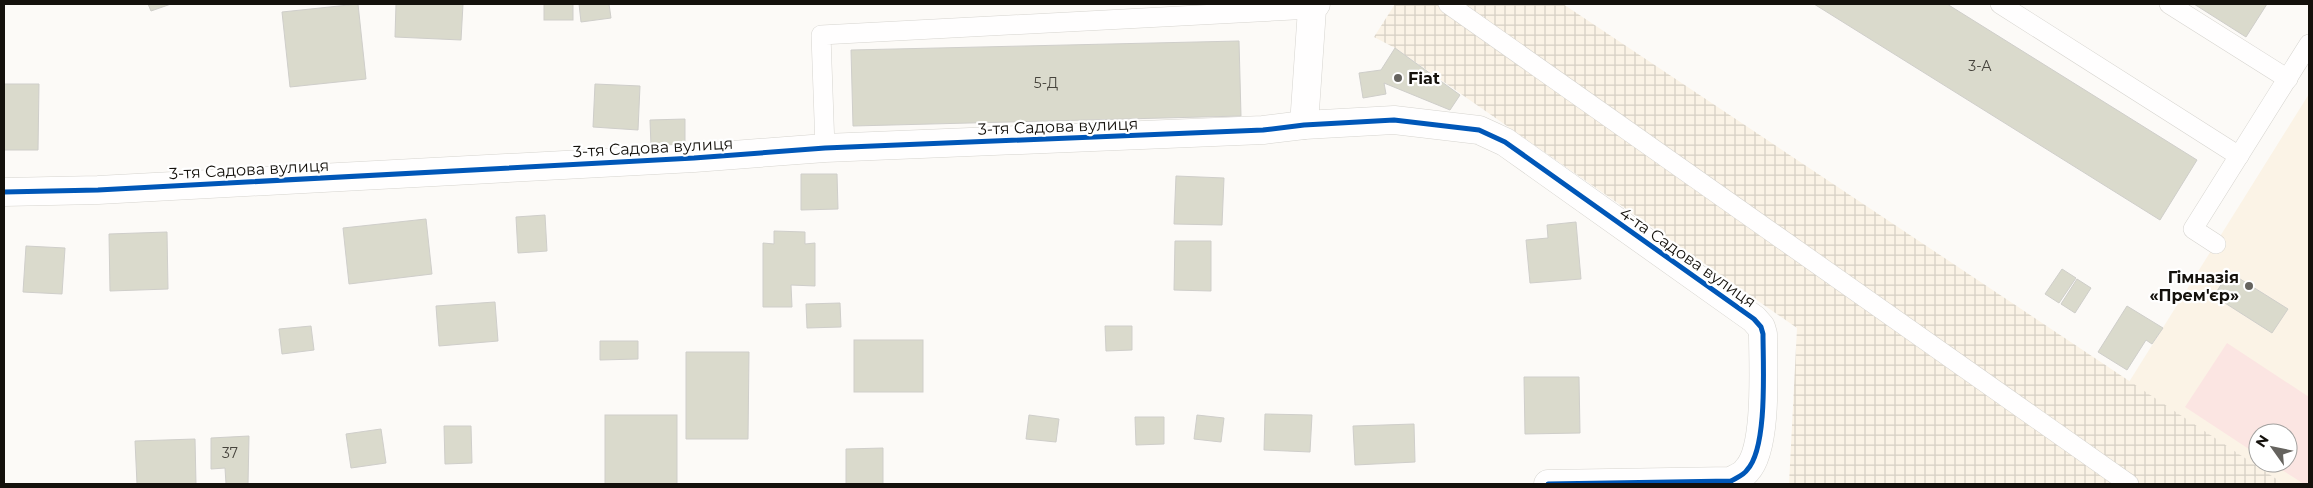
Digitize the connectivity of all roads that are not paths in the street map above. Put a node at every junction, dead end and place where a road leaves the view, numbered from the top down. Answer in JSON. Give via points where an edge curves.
{"nodes":[{"id":1,"x":1448,"y":4,"type":"edge"},
{"id":2,"x":2000,"y":4,"type":"edge"},
{"id":3,"x":2169,"y":4,"type":"edge"},
{"id":4,"x":1314,"y":6,"type":"edge"},
{"id":5,"x":2309,"y":44,"type":"edge"},
{"id":6,"x":2288,"y":79,"type":"junction"},
{"id":7,"x":1304,"y":125,"type":"junction"},
{"id":8,"x":825,"y":148,"type":"junction"},
{"id":9,"x":2239,"y":156,"type":"junction"},
{"id":10,"x":4,"y":192,"type":"edge"},
{"id":11,"x":2216,"y":244,"type":"dead end"},
{"id":12,"x":1548,"y":484,"type":"edge"},
{"id":13,"x":2129,"y":484,"type":"edge"}],
"edges":[{"from":1,"to":13,"type":"lane"},
{"from":2,"to":9,"type":"lane"},
{"from":3,"to":6,"type":"lane"},
{"from":4,"to":7,"type":"street"},
{"from":4,"to":8,"type":"lane","via":[[821,35]]},
{"from":5,"to":6,"type":"lane"},
{"from":6,"to":9,"type":"lane"},
{"from":7,"to":8,"type":"street","name":"3-тя Садова вулиця","via":[[1263,130]]},
{"from":7,"to":12,"type":"street","name":"4-та Садова вулиця","via":[[1394,120],[1478,130],[1493,135],[1746,313],[1761,327],[1762,402],[1758,452],[1747,471],[1731,480]]},
{"from":8,"to":10,"type":"street","name":"3-тя Садова вулиця","via":[[98,190]]},
{"from":9,"to":11,"type":"lane","via":[[2193,230]]}]}
